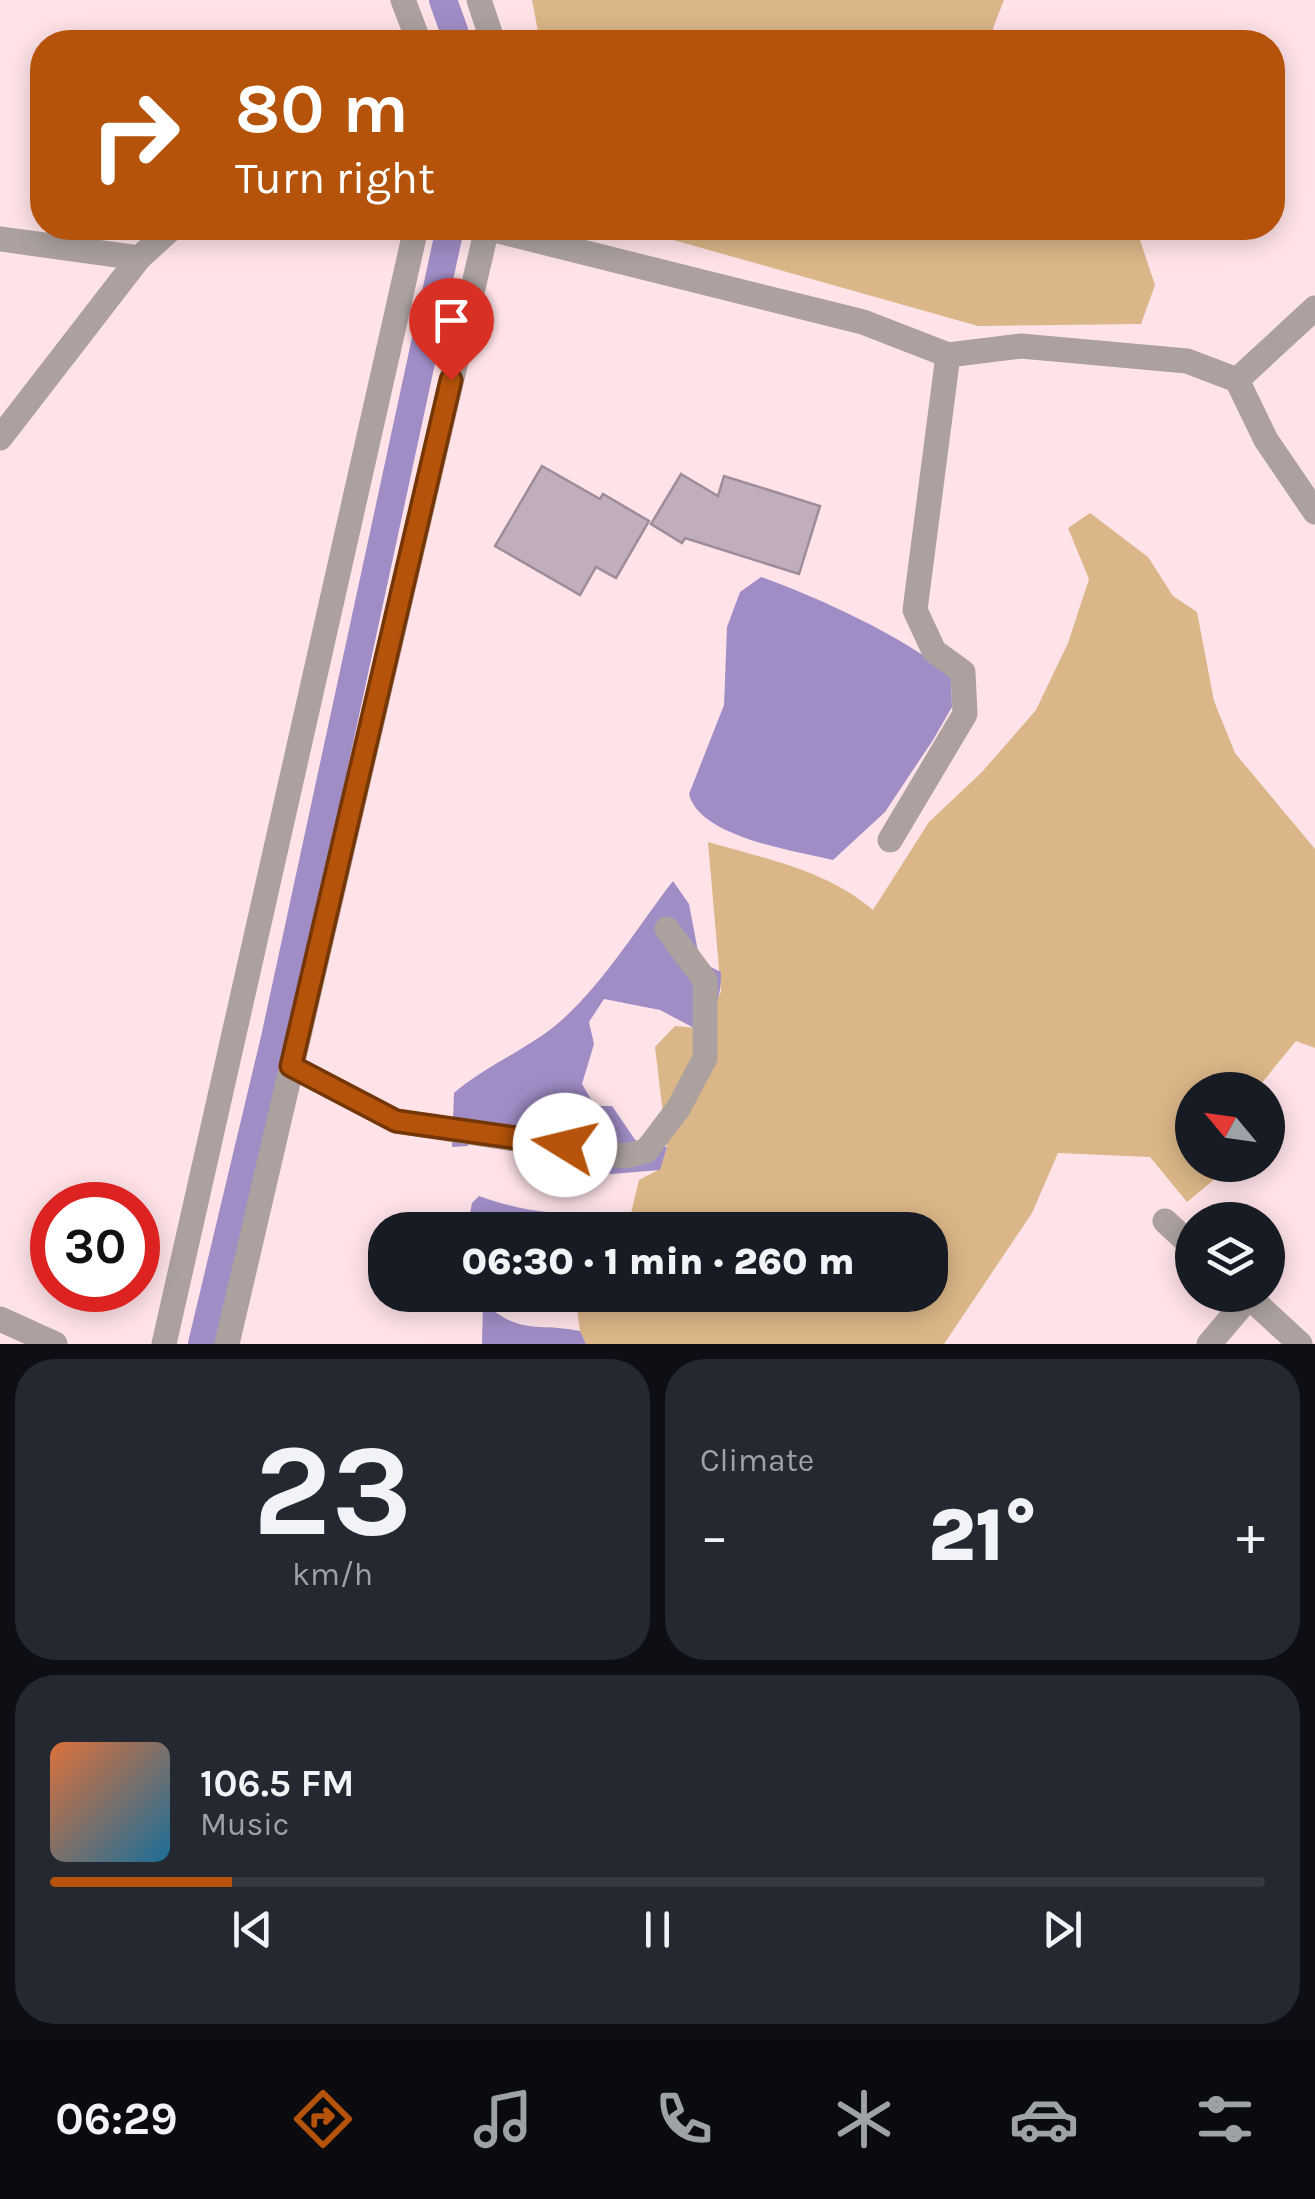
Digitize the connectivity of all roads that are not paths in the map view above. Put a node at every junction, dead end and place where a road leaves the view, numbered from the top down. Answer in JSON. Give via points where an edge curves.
{"nodes":[{"id":1,"x":404,"y":0,"type":"edge"},
{"id":2,"x":479,"y":0,"type":"edge"},
{"id":3,"x":414,"y":30,"type":"edge"},
{"id":4,"x":489,"y":30,"type":"edge"},
{"id":5,"x":0,"y":240,"type":"edge"},
{"id":6,"x":159,"y":240,"type":"edge"},
{"id":7,"x":413,"y":240,"type":"edge"},
{"id":8,"x":483,"y":240,"type":"edge"},
{"id":9,"x":534,"y":240,"type":"edge"},
{"id":10,"x":139,"y":258,"type":"junction"},
{"id":11,"x":1315,"y":308,"type":"edge"},
{"id":12,"x":948,"y":355,"type":"junction"},
{"id":13,"x":1237,"y":380,"type":"junction"},
{"id":14,"x":0,"y":438,"type":"edge"},
{"id":15,"x":1315,"y":512,"type":"edge"},
{"id":16,"x":890,"y":840,"type":"dead end"},
{"id":17,"x":667,"y":929,"type":"dead end"},
{"id":18,"x":291,"y":1066,"type":"junction"},
{"id":19,"x":1165,"y":1221,"type":"dead end"},
{"id":20,"x":1175,"y":1230,"type":"edge"},
{"id":21,"x":1235,"y":1312,"type":"edge"},
{"id":22,"x":1265,"y":1312,"type":"edge"},
{"id":23,"x":0,"y":1319,"type":"edge"},
{"id":24,"x":56,"y":1344,"type":"edge"},
{"id":25,"x":164,"y":1344,"type":"edge"},
{"id":26,"x":227,"y":1344,"type":"edge"},
{"id":27,"x":1209,"y":1344,"type":"edge"},
{"id":28,"x":1300,"y":1344,"type":"edge"}],
"edges":[{"from":1,"to":3,"type":"street"},
{"from":2,"to":4,"type":"street"},
{"from":5,"to":10,"type":"street"},
{"from":6,"to":10,"type":"street"},
{"from":7,"to":25,"type":"street"},
{"from":8,"to":18,"type":"street"},
{"from":9,"to":12,"type":"street","via":[[863,322]]},
{"from":10,"to":14,"type":"street"},
{"from":11,"to":13,"type":"street"},
{"from":12,"to":13,"type":"street","via":[[1021,346],[1188,360]]},
{"from":12,"to":16,"type":"street","via":[[915,610],[934,650],[962,672],[964,714]]},
{"from":13,"to":15,"type":"street","via":[[1266,440]]},
{"from":17,"to":18,"type":"street","via":[[705,980],[706,1058],[646,1151],[626,1156],[396,1121]]},
{"from":18,"to":26,"type":"street"},
{"from":19,"to":20,"type":"street"},
{"from":21,"to":27,"type":"street"},
{"from":22,"to":28,"type":"street"},
{"from":23,"to":24,"type":"street"}]}
